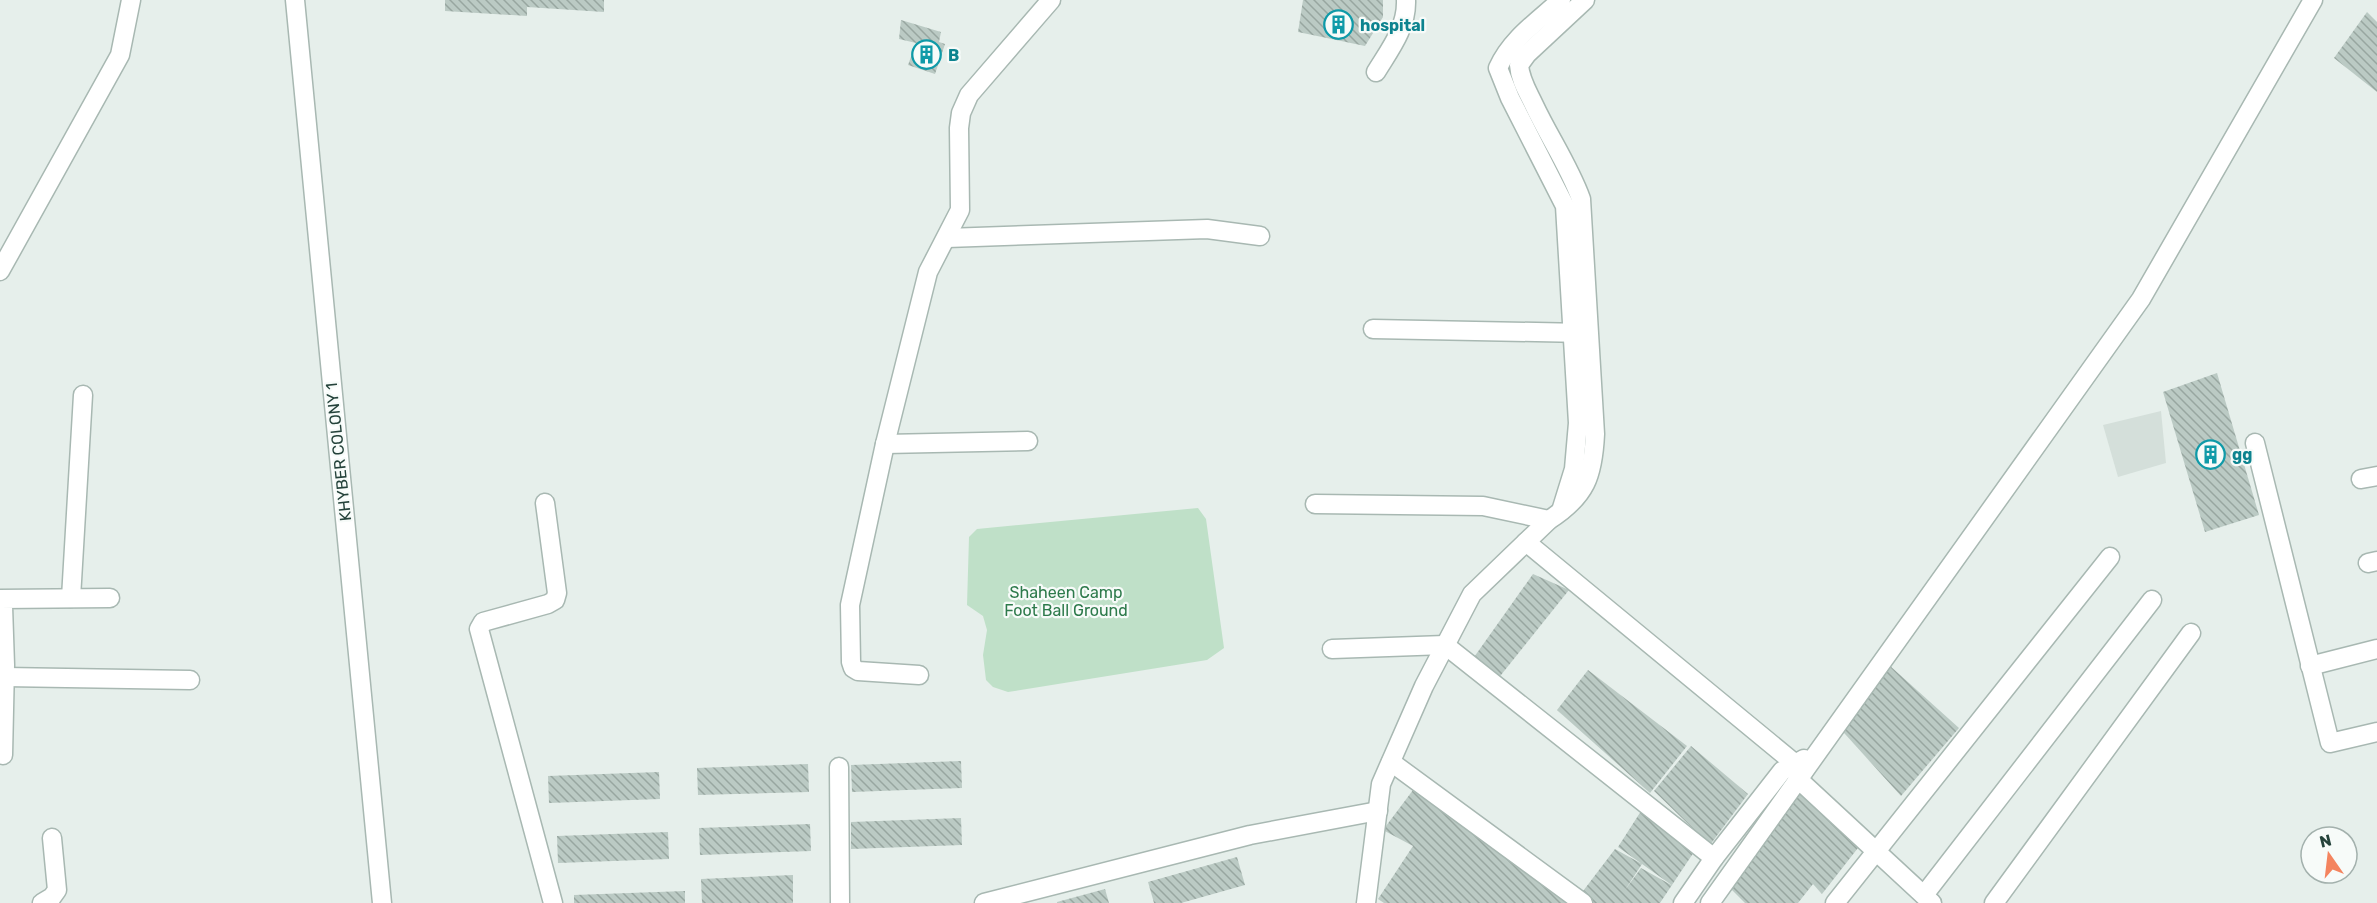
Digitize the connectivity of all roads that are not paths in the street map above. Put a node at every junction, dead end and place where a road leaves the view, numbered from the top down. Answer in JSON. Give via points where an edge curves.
{"nodes":[{"id":1,"x":131,"y":0,"type":"edge"},
{"id":2,"x":295,"y":0,"type":"edge"},
{"id":3,"x":1051,"y":0,"type":"edge"},
{"id":4,"x":1406,"y":0,"type":"edge"},
{"id":5,"x":1561,"y":0,"type":"edge"},
{"id":6,"x":1585,"y":0,"type":"edge"},
{"id":7,"x":2313,"y":0,"type":"edge"},
{"id":8,"x":1376,"y":72,"type":"dead end"},
{"id":9,"x":1260,"y":236,"type":"dead end"},
{"id":10,"x":947,"y":238,"type":"junction"},
{"id":11,"x":0,"y":271,"type":"edge"},
{"id":12,"x":1373,"y":329,"type":"dead end"},
{"id":13,"x":1580,"y":333,"type":"junction"},
{"id":14,"x":83,"y":395,"type":"dead end"},
{"id":15,"x":1028,"y":441,"type":"dead end"},
{"id":16,"x":2255,"y":443,"type":"dead end"},
{"id":17,"x":885,"y":444,"type":"junction"},
{"id":18,"x":545,"y":503,"type":"dead end"},
{"id":19,"x":1315,"y":504,"type":"dead end"},
{"id":20,"x":1555,"y":516,"type":"junction"},
{"id":21,"x":1526,"y":542,"type":"junction"},
{"id":22,"x":2110,"y":557,"type":"dead end"},
{"id":23,"x":71,"y":598,"type":"junction"},
{"id":24,"x":110,"y":598,"type":"dead end"},
{"id":25,"x":2152,"y":600,"type":"dead end"},
{"id":26,"x":2191,"y":633,"type":"dead end"},
{"id":27,"x":1445,"y":645,"type":"junction"},
{"id":28,"x":1332,"y":649,"type":"dead end"},
{"id":29,"x":2377,"y":649,"type":"edge"},
{"id":30,"x":2310,"y":666,"type":"junction"},
{"id":31,"x":919,"y":675,"type":"dead end"},
{"id":32,"x":5,"y":677,"type":"junction"},
{"id":33,"x":190,"y":680,"type":"dead end"},
{"id":34,"x":2377,"y":732,"type":"edge"},
{"id":35,"x":3,"y":755,"type":"dead end"},
{"id":36,"x":1391,"y":762,"type":"junction"},
{"id":37,"x":839,"y":766,"type":"dead end"},
{"id":38,"x":1798,"y":771,"type":"junction"},
{"id":39,"x":1378,"y":811,"type":"junction"},
{"id":40,"x":52,"y":838,"type":"dead end"},
{"id":41,"x":1877,"y":851,"type":"junction"},
{"id":42,"x":1714,"y":858,"type":"junction"},
{"id":43,"x":1928,"y":899,"type":"edge"},
{"id":44,"x":1370,"y":901,"type":"edge"},
{"id":45,"x":42,"y":903,"type":"edge"},
{"id":46,"x":382,"y":903,"type":"edge"},
{"id":47,"x":553,"y":903,"type":"edge"},
{"id":48,"x":840,"y":903,"type":"edge"},
{"id":49,"x":984,"y":903,"type":"edge"},
{"id":50,"x":1583,"y":903,"type":"edge"},
{"id":51,"x":1683,"y":903,"type":"edge"},
{"id":52,"x":1710,"y":903,"type":"edge"},
{"id":53,"x":1835,"y":903,"type":"edge"},
{"id":54,"x":1994,"y":903,"type":"edge"}],
"edges":[{"from":1,"to":11,"type":"street","via":[[120,55]]},
{"from":2,"to":46,"type":"street","name":"KHYBER COLONY 1"},
{"from":3,"to":10,"type":"street","via":[[969,95],[961,113],[960,210]]},
{"from":4,"to":8,"type":"street","via":[[1401,31]]},
{"from":5,"to":13,"type":"street","via":[[1516,39],[1498,68],[1565,206]]},
{"from":6,"to":13,"type":"street","via":[[1519,65],[1523,84],[1573,176],[1581,199]]},
{"from":7,"to":38,"type":"street","via":[[2141,299],[1815,754]]},
{"from":9,"to":10,"type":"street","via":[[1207,229]]},
{"from":10,"to":17,"type":"street","via":[[928,272]]},
{"from":12,"to":13,"type":"street"},
{"from":13,"to":20,"type":"street","via":[[1595,434],[1593,463],[1583,492]]},
{"from":14,"to":23,"type":"street"},
{"from":15,"to":17,"type":"street"},
{"from":16,"to":30,"type":"street"},
{"from":17,"to":31,"type":"street","via":[[850,605],[851,662],[858,671]]},
{"from":18,"to":47,"type":"street","via":[[555,600],[483,622],[479,629]]},
{"from":19,"to":20,"type":"street","via":[[1483,506]]},
{"from":20,"to":21,"type":"street"},
{"from":21,"to":27,"type":"street","via":[[1472,594]]},
{"from":21,"to":38,"type":"street"},
{"from":22,"to":41,"type":"street"},
{"from":23,"to":24,"type":"street"},
{"from":23,"to":32,"type":"street","via":[[0,599]]},
{"from":25,"to":43,"type":"street"},
{"from":26,"to":54,"type":"street"},
{"from":27,"to":28,"type":"street"},
{"from":27,"to":36,"type":"street"},
{"from":27,"to":42,"type":"street"},
{"from":29,"to":30,"type":"street"},
{"from":30,"to":34,"type":"street","via":[[2330,743]]},
{"from":32,"to":33,"type":"street"},
{"from":32,"to":35,"type":"street"},
{"from":36,"to":39,"type":"street","via":[[1381,784]]},
{"from":36,"to":50,"type":"street"},
{"from":37,"to":48,"type":"street"},
{"from":38,"to":41,"type":"street"},
{"from":38,"to":42,"type":"street","via":[[1782,771]]},
{"from":38,"to":52,"type":"street"},
{"from":39,"to":44,"type":"street"},
{"from":39,"to":49,"type":"street","via":[[1250,836]]},
{"from":40,"to":45,"type":"street","via":[[57,890]]},
{"from":41,"to":43,"type":"street"},
{"from":41,"to":53,"type":"street"},
{"from":42,"to":51,"type":"street"}]}
